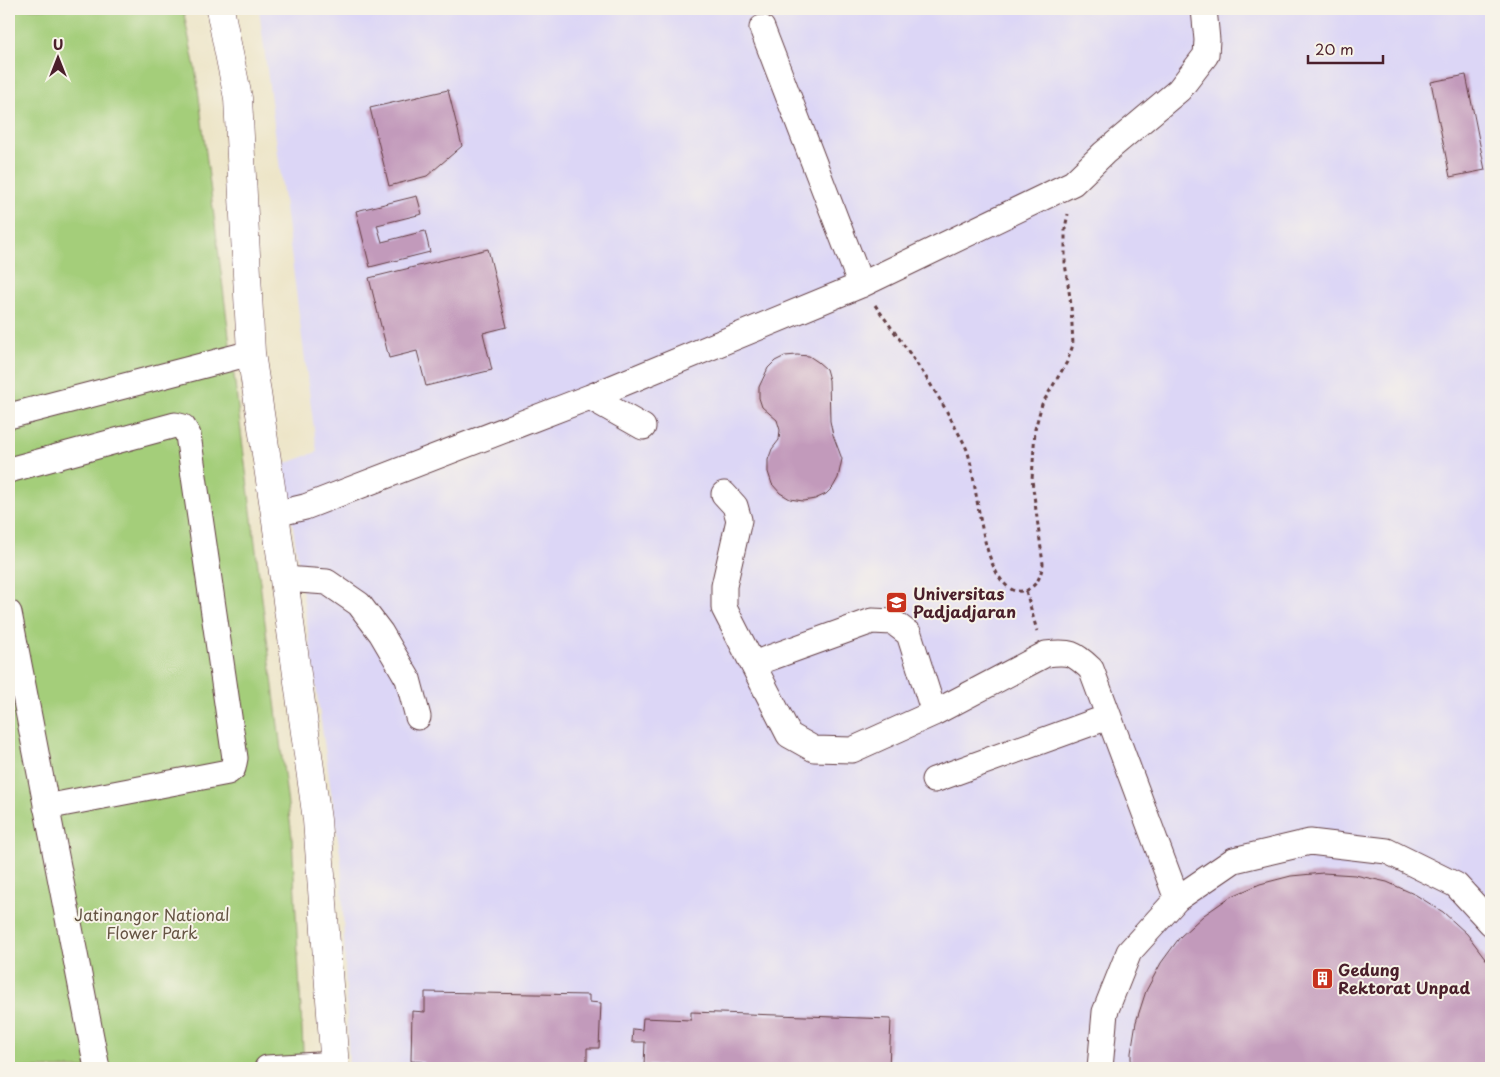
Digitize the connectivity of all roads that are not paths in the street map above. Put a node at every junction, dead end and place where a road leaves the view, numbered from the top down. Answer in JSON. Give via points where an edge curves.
{"nodes":[{"id":1,"x":220,"y":9,"type":"edge"},
{"id":2,"x":1204,"y":9,"type":"edge"},
{"id":3,"x":762,"y":28,"type":"dead end"},
{"id":4,"x":861,"y":285,"type":"junction"},
{"id":5,"x":251,"y":353,"type":"junction"},
{"id":6,"x":590,"y":397,"type":"junction"},
{"id":7,"x":9,"y":416,"type":"edge"},
{"id":8,"x":643,"y":427,"type":"dead end"},
{"id":9,"x":9,"y":470,"type":"edge"},
{"id":10,"x":724,"y":494,"type":"dead end"},
{"id":11,"x":275,"y":514,"type":"junction"},
{"id":12,"x":284,"y":579,"type":"junction"},
{"id":13,"x":9,"y":614,"type":"edge"},
{"id":14,"x":753,"y":664,"type":"junction"},
{"id":15,"x":934,"y":713,"type":"junction"},
{"id":16,"x":418,"y":717,"type":"dead end"},
{"id":17,"x":1108,"y":717,"type":"junction"},
{"id":18,"x":934,"y":780,"type":"dead end"},
{"id":19,"x":46,"y":807,"type":"junction"},
{"id":20,"x":1177,"y":900,"type":"junction"},
{"id":21,"x":1491,"y":922,"type":"edge"},
{"id":22,"x":335,"y":1066,"type":"edge"},
{"id":23,"x":97,"y":1068,"type":"edge"},
{"id":24,"x":267,"y":1068,"type":"edge"},
{"id":25,"x":1100,"y":1068,"type":"edge"}],
"edges":[{"from":1,"to":5,"type":"main road","via":[[238,98]]},
{"from":2,"to":4,"type":"lane","via":[[1206,55],[1179,90],[1073,184]]},
{"from":3,"to":4,"type":"lane"},
{"from":4,"to":6,"type":"lane"},
{"from":5,"to":7,"type":"lane"},
{"from":5,"to":11,"type":"main road"},
{"from":6,"to":8,"type":"lane"},
{"from":6,"to":11,"type":"lane","via":[[305,507]]},
{"from":9,"to":19,"type":"lane","via":[[175,425],[183,427],[188,435],[235,758],[233,768],[228,772]]},
{"from":10,"to":14,"type":"lane","via":[[735,506],[739,520],[724,586],[724,608]]},
{"from":11,"to":12,"type":"main road"},
{"from":12,"to":16,"type":"lane","via":[[327,582],[359,604],[381,633],[408,679]]},
{"from":12,"to":22,"type":"main road","via":[[317,820]]},
{"from":13,"to":19,"type":"lane"},
{"from":14,"to":15,"type":"lane","via":[[788,735],[814,749],[852,750]]},
{"from":14,"to":15,"type":"lane","via":[[872,621],[893,622],[909,634]]},
{"from":15,"to":17,"type":"lane","via":[[1046,654],[1064,652],[1079,658],[1091,670]]},
{"from":17,"to":18,"type":"lane"},
{"from":17,"to":20,"type":"lane"},
{"from":19,"to":23,"type":"lane"},
{"from":20,"to":21,"type":"lane","via":[[1234,860],[1310,842],[1387,851],[1456,885]]},
{"from":20,"to":25,"type":"lane","via":[[1129,952],[1105,1012]]},
{"from":22,"to":24,"type":"lane"}]}
